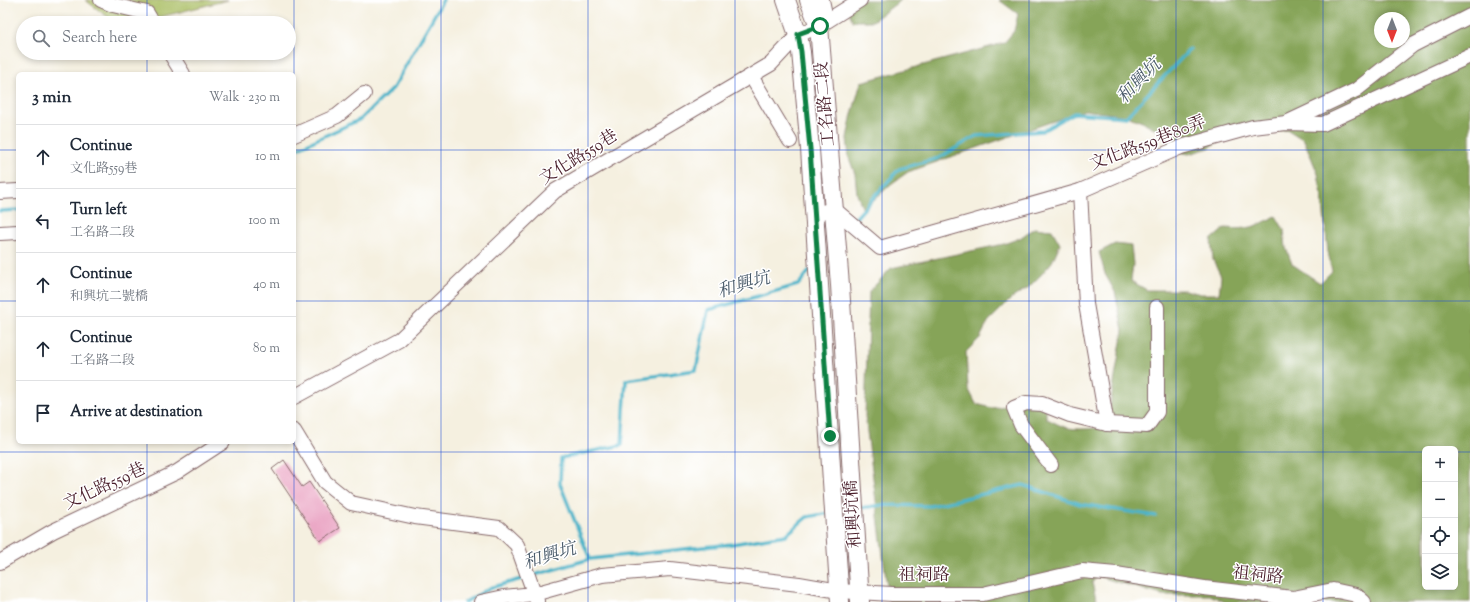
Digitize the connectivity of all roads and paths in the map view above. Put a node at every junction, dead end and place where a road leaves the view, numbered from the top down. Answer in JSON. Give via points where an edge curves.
{"nodes":[{"id":1,"x":101,"y":0,"type":"edge"},
{"id":2,"x":786,"y":0,"type":"edge"},
{"id":3,"x":809,"y":0,"type":"edge"},
{"id":4,"x":822,"y":0,"type":"edge"},
{"id":5,"x":860,"y":0,"type":"edge"},
{"id":6,"x":149,"y":16,"type":"edge"},
{"id":7,"x":1470,"y":16,"type":"edge"},
{"id":8,"x":820,"y":26,"type":"junction"},
{"id":9,"x":798,"y":34,"type":"junction"},
{"id":10,"x":1470,"y":56,"type":"edge"},
{"id":11,"x":174,"y":60,"type":"edge"},
{"id":12,"x":182,"y":72,"type":"edge"},
{"id":13,"x":751,"y":76,"type":"junction"},
{"id":14,"x":364,"y":94,"type":"dead end"},
{"id":15,"x":1286,"y":123,"type":"junction"},
{"id":16,"x":296,"y":134,"type":"edge"},
{"id":17,"x":790,"y":141,"type":"dead end"},
{"id":18,"x":16,"y":191,"type":"edge"},
{"id":19,"x":1080,"y":191,"type":"junction"},
{"id":20,"x":0,"y":192,"type":"edge"},
{"id":21,"x":834,"y":209,"type":"junction"},
{"id":22,"x":814,"y":214,"type":"junction"},
{"id":23,"x":16,"y":232,"type":"edge"},
{"id":24,"x":0,"y":233,"type":"edge"},
{"id":25,"x":1157,"y":307,"type":"dead end"},
{"id":26,"x":296,"y":396,"type":"edge"},
{"id":27,"x":1106,"y":424,"type":"junction"},
{"id":28,"x":296,"y":434,"type":"edge"},
{"id":29,"x":849,"y":434,"type":"joint"},
{"id":30,"x":830,"y":436,"type":"joint"},
{"id":31,"x":220,"y":444,"type":"edge"},
{"id":32,"x":1051,"y":465,"type":"dead end"},
{"id":33,"x":0,"y":562,"type":"edge"},
{"id":34,"x":840,"y":596,"type":"edge"},
{"id":35,"x":860,"y":597,"type":"edge"},
{"id":36,"x":536,"y":598,"type":"edge"},
{"id":37,"x":481,"y":602,"type":"edge"},
{"id":38,"x":1364,"y":602,"type":"edge"}],
"edges":[{"from":1,"to":6,"type":"lane","via":[[147,13]]},
{"from":2,"to":9,"type":"main road","name":"工名路二段"},
{"from":3,"to":8,"type":"main road","name":"工名路二段"},
{"from":4,"to":8,"type":"lane","via":[[825,14]]},
{"from":5,"to":8,"type":"lane","name":"文化路559巷"},
{"from":7,"to":15,"type":"lane","via":[[1412,44],[1356,90]]},
{"from":8,"to":9,"type":"lane","name":"文化路559巷"},
{"from":8,"to":21,"type":"main road","name":"工名路二段"},
{"from":9,"to":13,"type":"lane","name":"文化路559巷","via":[[771,64]]},
{"from":9,"to":22,"type":"main road","name":"工名路二段"},
{"from":10,"to":15,"type":"lane","name":"文化路559巷80弄","via":[[1323,124]]},
{"from":11,"to":12,"type":"lane"},
{"from":13,"to":17,"type":"lane"},
{"from":13,"to":26,"type":"lane","name":"文化路559巷","via":[[555,191],[399,340]]},
{"from":14,"to":16,"type":"lane","via":[[337,116]]},
{"from":15,"to":19,"type":"lane","name":"文化路559巷80弄","via":[[1253,127],[1181,147]]},
{"from":18,"to":20,"type":"lane"},
{"from":19,"to":21,"type":"lane","name":"文化路559巷80弄","via":[[880,248]]},
{"from":19,"to":27,"type":"lane","via":[[1086,304]]},
{"from":21,"to":22,"type":"lane"},
{"from":21,"to":29,"type":"main road","name":"工名路二段"},
{"from":22,"to":30,"type":"main road","name":"工名路二段"},
{"from":23,"to":24,"type":"lane"},
{"from":25,"to":27,"type":"lane","via":[[1157,412],[1147,426]]},
{"from":27,"to":32,"type":"lane","via":[[1070,415],[1042,404],[1026,403],[1014,408],[1021,425]]},
{"from":28,"to":36,"type":"lane","via":[[325,482],[351,503],[415,517],[499,528],[517,545]]},
{"from":29,"to":35,"type":"main road","name":"和興坑橋"},
{"from":30,"to":34,"type":"main road","name":"和興坑橋"},
{"from":31,"to":33,"type":"lane","name":"文化路559巷","via":[[177,472],[54,531]]},
{"from":34,"to":35,"type":"lane","name":"祖祠路"},
{"from":34,"to":36,"type":"lane","name":"祖祠路","via":[[799,584],[670,569],[602,575]]},
{"from":35,"to":38,"type":"lane","name":"祖祠路","via":[[892,594],[983,594],[1082,571],[1293,598],[1333,590],[1356,595]]},
{"from":36,"to":37,"type":"lane","name":"祖祠路","via":[[504,597]]}]}
